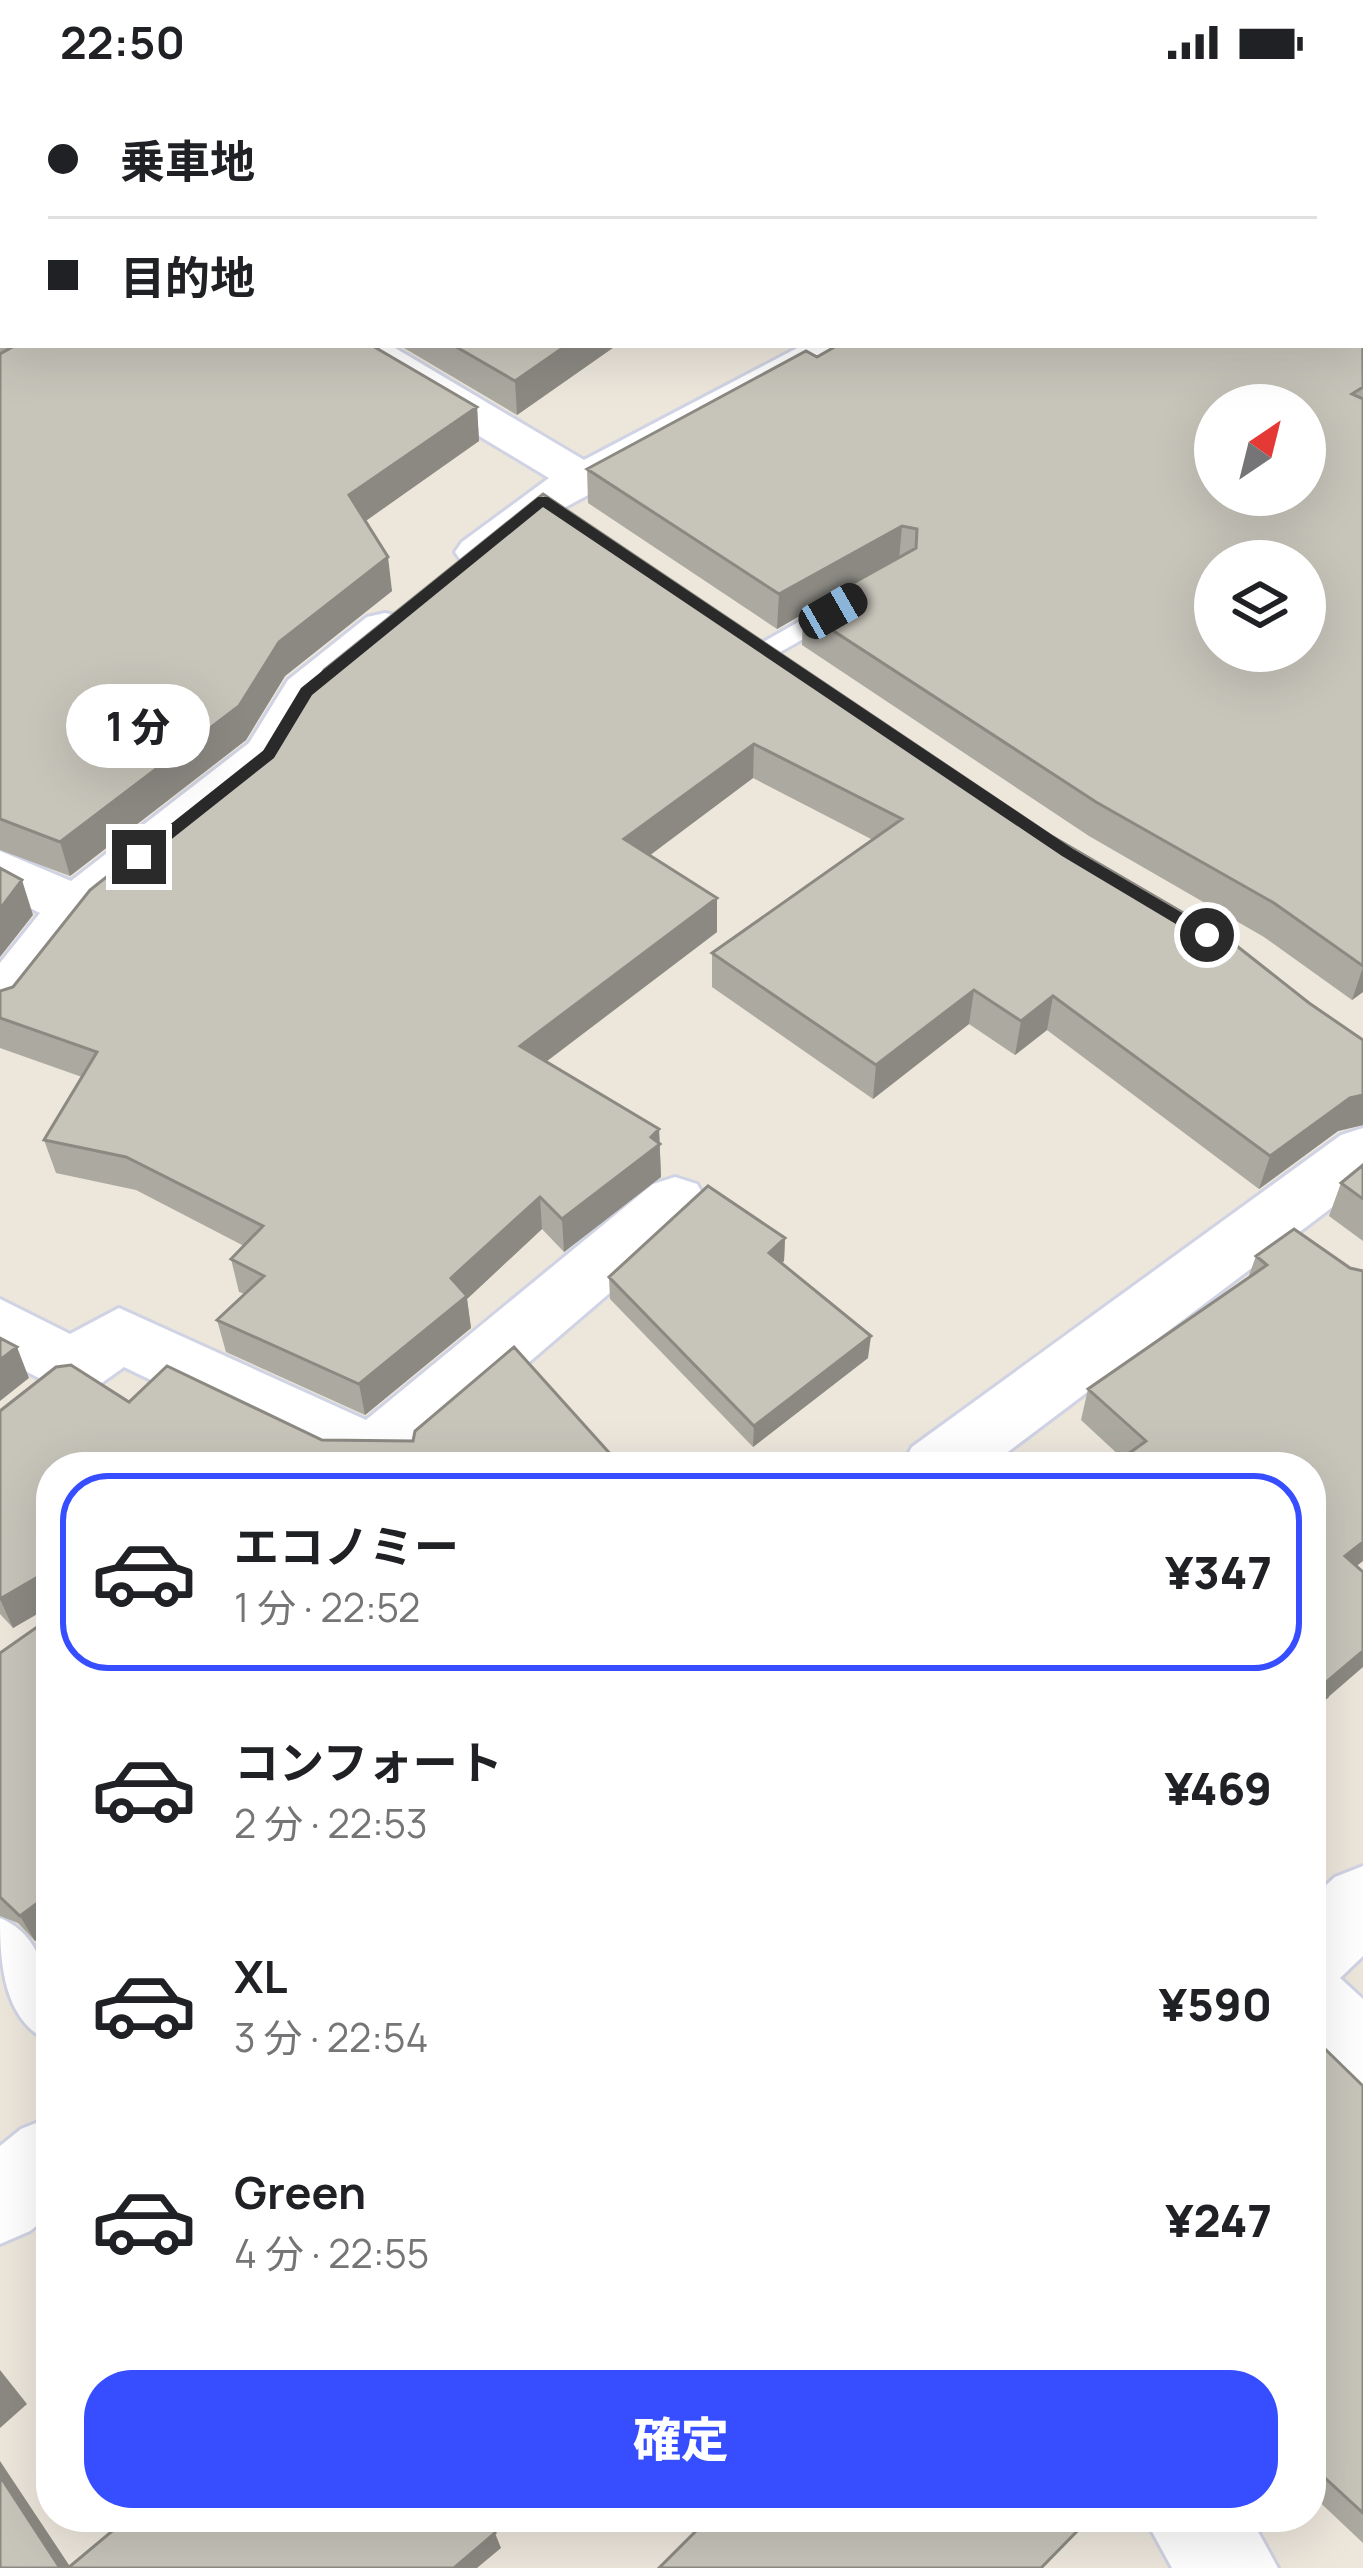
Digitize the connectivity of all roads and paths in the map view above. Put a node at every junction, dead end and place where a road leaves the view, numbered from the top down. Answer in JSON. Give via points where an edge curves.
{"nodes":[{"id":1,"x":363,"y":348,"type":"edge"},
{"id":2,"x":830,"y":348,"type":"edge"},
{"id":3,"x":563,"y":490,"type":"junction"},
{"id":4,"x":598,"y":537,"type":"edge"},
{"id":5,"x":862,"y":594,"type":"edge"},
{"id":6,"x":766,"y":649,"type":"edge"},
{"id":7,"x":0,"y":870,"type":"edge"},
{"id":8,"x":76,"y":907,"type":"junction"},
{"id":9,"x":0,"y":1003,"type":"edge"},
{"id":10,"x":1363,"y":1151,"type":"edge"},
{"id":11,"x":675,"y":1201,"type":"dead end"},
{"id":12,"x":1276,"y":1218,"type":"junction"},
{"id":13,"x":1328,"y":1254,"type":"edge"},
{"id":14,"x":0,"y":1324,"type":"edge"},
{"id":15,"x":360,"y":1452,"type":"edge"},
{"id":16,"x":388,"y":1452,"type":"edge"},
{"id":17,"x":956,"y":1452,"type":"edge"},
{"id":18,"x":1363,"y":1904,"type":"edge"},
{"id":19,"x":1326,"y":1937,"type":"edge"},
{"id":20,"x":0,"y":1939,"type":"edge"},
{"id":21,"x":36,"y":1996,"type":"edge"},
{"id":22,"x":1326,"y":2020,"type":"edge"},
{"id":23,"x":1363,"y":2054,"type":"edge"},
{"id":24,"x":36,"y":2171,"type":"edge"},
{"id":25,"x":0,"y":2200,"type":"edge"},
{"id":26,"x":1202,"y":2532,"type":"edge"},
{"id":27,"x":1231,"y":2568,"type":"edge"}],
"edges":[{"from":1,"to":3,"type":"street"},
{"from":2,"to":3,"type":"street"},
{"from":3,"to":4,"type":"street"},
{"from":3,"to":8,"type":"street","via":[[306,692],[269,754]]},
{"from":5,"to":6,"type":"lane"},
{"from":7,"to":8,"type":"street"},
{"from":8,"to":9,"type":"street"},
{"from":10,"to":12,"type":"street"},
{"from":11,"to":16,"type":"street"},
{"from":12,"to":13,"type":"street"},
{"from":12,"to":17,"type":"street"},
{"from":14,"to":15,"type":"street","via":[[54,1383],[119,1335]]},
{"from":18,"to":19,"type":"street"},
{"from":20,"to":21,"type":"lane"},
{"from":22,"to":23,"type":"street"},
{"from":24,"to":25,"type":"street"},
{"from":26,"to":27,"type":"street"}]}
